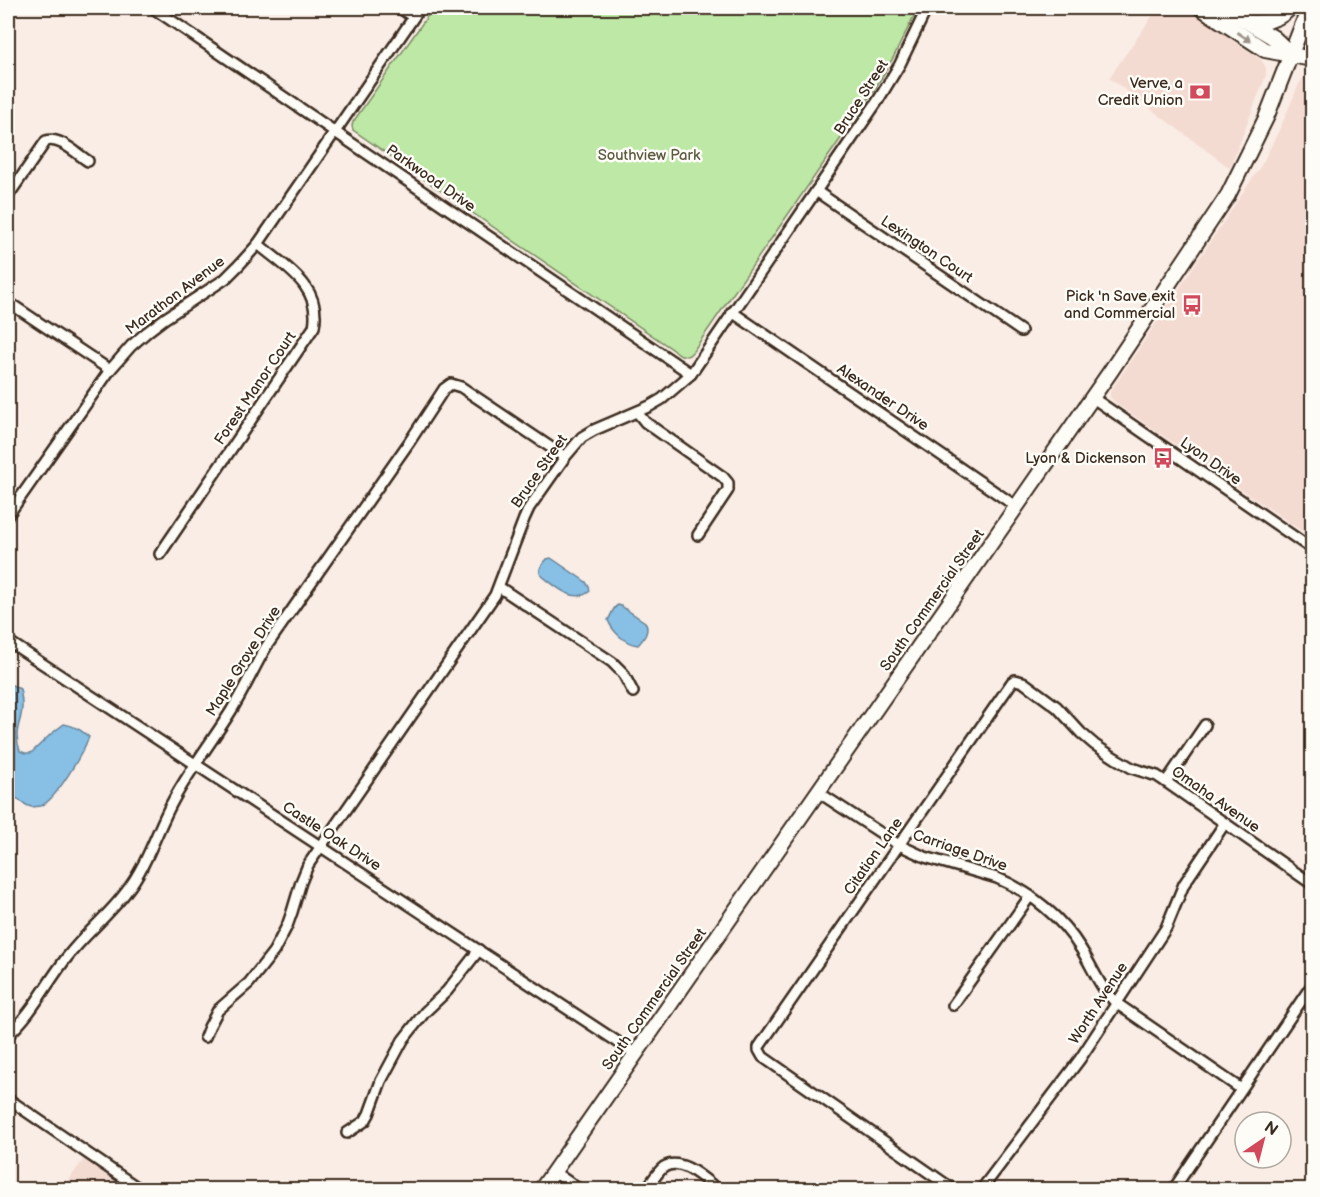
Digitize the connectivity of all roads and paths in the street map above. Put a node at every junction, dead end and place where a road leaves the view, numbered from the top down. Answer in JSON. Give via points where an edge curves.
{"nodes":[{"id":1,"x":153,"y":8,"type":"edge"},
{"id":2,"x":400,"y":8,"type":"edge"},
{"id":3,"x":420,"y":8,"type":"edge"},
{"id":4,"x":927,"y":8,"type":"edge"},
{"id":5,"x":1201,"y":8,"type":"edge"},
{"id":6,"x":1224,"y":8,"type":"edge"},
{"id":7,"x":1290,"y":8,"type":"edge"},
{"id":8,"x":1309,"y":8,"type":"edge"},
{"id":9,"x":413,"y":17,"type":"junction"},
{"id":10,"x":1248,"y":22,"type":"junction"},
{"id":11,"x":1291,"y":54,"type":"junction"},
{"id":12,"x":1312,"y":58,"type":"edge"},
{"id":13,"x":335,"y":130,"type":"junction"},
{"id":14,"x":88,"y":161,"type":"dead end"},
{"id":15,"x":816,"y":191,"type":"junction"},
{"id":16,"x":8,"y":196,"type":"edge"},
{"id":17,"x":258,"y":244,"type":"junction"},
{"id":18,"x":8,"y":302,"type":"edge"},
{"id":19,"x":732,"y":312,"type":"junction"},
{"id":20,"x":1021,"y":331,"type":"dead end"},
{"id":21,"x":110,"y":370,"type":"junction"},
{"id":22,"x":691,"y":374,"type":"junction"},
{"id":23,"x":1093,"y":398,"type":"junction"},
{"id":24,"x":637,"y":412,"type":"junction"},
{"id":25,"x":565,"y":457,"type":"junction"},
{"id":26,"x":1017,"y":507,"type":"junction"},
{"id":27,"x":8,"y":515,"type":"edge"},
{"id":28,"x":698,"y":535,"type":"dead end"},
{"id":29,"x":1312,"y":549,"type":"edge"},
{"id":30,"x":159,"y":554,"type":"dead end"},
{"id":31,"x":499,"y":587,"type":"junction"},
{"id":32,"x":9,"y":641,"type":"edge"},
{"id":33,"x":1015,"y":680,"type":"joint"},
{"id":34,"x":633,"y":692,"type":"dead end"},
{"id":35,"x":1205,"y":725,"type":"dead end"},
{"id":36,"x":195,"y":764,"type":"junction"},
{"id":37,"x":1166,"y":782,"type":"junction"},
{"id":38,"x":818,"y":792,"type":"junction"},
{"id":39,"x":1225,"y":823,"type":"junction"},
{"id":40,"x":899,"y":845,"type":"junction"},
{"id":41,"x":320,"y":847,"type":"junction"},
{"id":42,"x":1312,"y":884,"type":"edge"},
{"id":43,"x":1030,"y":896,"type":"junction"},
{"id":44,"x":479,"y":950,"type":"junction"},
{"id":45,"x":1312,"y":985,"type":"edge"},
{"id":46,"x":1116,"y":1003,"type":"junction"},
{"id":47,"x":953,"y":1005,"type":"dead end"},
{"id":48,"x":8,"y":1035,"type":"edge"},
{"id":49,"x":205,"y":1037,"type":"dead end"},
{"id":50,"x":636,"y":1054,"type":"junction"},
{"id":51,"x":1241,"y":1089,"type":"junction"},
{"id":52,"x":8,"y":1099,"type":"edge"},
{"id":53,"x":347,"y":1132,"type":"dead end"},
{"id":54,"x":554,"y":1172,"type":"junction"},
{"id":55,"x":141,"y":1190,"type":"edge"},
{"id":56,"x":542,"y":1190,"type":"edge"},
{"id":57,"x":580,"y":1190,"type":"edge"},
{"id":58,"x":646,"y":1190,"type":"edge"},
{"id":59,"x":718,"y":1190,"type":"edge"},
{"id":60,"x":954,"y":1190,"type":"edge"},
{"id":61,"x":981,"y":1190,"type":"edge"},
{"id":62,"x":1173,"y":1190,"type":"edge"}],
"edges":[{"from":1,"to":13,"type":"street","name":"Parkwood Drive"},
{"from":2,"to":9,"type":"street"},
{"from":3,"to":9,"type":"street","name":"Marathon Avenue"},
{"from":4,"to":15,"type":"street","name":"Bruce Street","via":[[897,70]]},
{"from":5,"to":11,"type":"main road","one_way":true,"via":[[1265,50]]},
{"from":6,"to":10,"type":"main road"},
{"from":7,"to":10,"type":"main road","via":[[1275,20]]},
{"from":8,"to":11,"type":"main road","name":"South Commercial Street"},
{"from":9,"to":13,"type":"street","name":"Marathon Avenue"},
{"from":10,"to":11,"type":"main road"},
{"from":11,"to":12,"type":"main road"},
{"from":11,"to":23,"type":"main road","name":"South Commercial Street","via":[[1266,118],[1228,195]]},
{"from":13,"to":17,"type":"street","name":"Marathon Avenue"},
{"from":13,"to":22,"type":"street","name":"Parkwood Drive"},
{"from":14,"to":16,"type":"street","via":[[50,139]]},
{"from":15,"to":19,"type":"street","name":"Bruce Street"},
{"from":15,"to":20,"type":"street","name":"Lexington Court"},
{"from":17,"to":21,"type":"street","name":"Marathon Avenue","via":[[225,279],[147,332]]},
{"from":17,"to":30,"type":"street","name":"Forest Manor Court","via":[[310,291],[316,309],[314,327]]},
{"from":18,"to":21,"type":"street"},
{"from":19,"to":22,"type":"street","name":"Bruce Street"},
{"from":19,"to":26,"type":"street","name":"Alexander Drive"},
{"from":21,"to":27,"type":"street","name":"Marathon Avenue"},
{"from":22,"to":24,"type":"street","name":"Bruce Street","via":[[662,399]]},
{"from":23,"to":26,"type":"main road","name":"South Commercial Street"},
{"from":23,"to":29,"type":"street","name":"Lyon Drive"},
{"from":24,"to":25,"type":"street","name":"Bruce Street","via":[[582,437]]},
{"from":24,"to":28,"type":"street","via":[[728,483],[728,490]]},
{"from":25,"to":31,"type":"street","name":"Bruce Street","via":[[529,508]]},
{"from":25,"to":36,"type":"street","name":"Maple Grove Drive","via":[[461,387],[447,386],[266,647],[232,710]]},
{"from":26,"to":38,"type":"main road","name":"South Commercial Street"},
{"from":31,"to":34,"type":"street","via":[[612,662]]},
{"from":31,"to":41,"type":"street","name":"Bruce Street"},
{"from":32,"to":36,"type":"street","name":"Castle Oak Drive"},
{"from":33,"to":37,"type":"street","name":"Omaha Avenue","via":[[1057,707],[1095,745],[1132,768]]},
{"from":33,"to":40,"type":"street","name":"Citation Lane"},
{"from":35,"to":37,"type":"street"},
{"from":36,"to":41,"type":"street","name":"Castle Oak Drive"},
{"from":36,"to":48,"type":"street","name":"Maple Grove Drive","via":[[127,891],[87,933],[28,1015]]},
{"from":37,"to":39,"type":"street","name":"Omaha Avenue"},
{"from":38,"to":40,"type":"street","name":"Carriage Drive"},
{"from":38,"to":50,"type":"main road","name":"South Commercial Street"},
{"from":39,"to":42,"type":"street","name":"Omaha Avenue"},
{"from":39,"to":46,"type":"street","name":"Worth Avenue","via":[[1184,884],[1166,928]]},
{"from":40,"to":43,"type":"street","name":"Carriage Drive","via":[[1008,882]]},
{"from":40,"to":60,"type":"street","name":"Citation Lane","via":[[759,1050],[763,1057]]},
{"from":41,"to":44,"type":"street","name":"Castle Oak Drive"},
{"from":41,"to":49,"type":"street","name":"Bruce Street","via":[[304,873],[274,951],[249,982],[218,1010]]},
{"from":43,"to":46,"type":"street","name":"Carriage Drive","via":[[1070,933]]},
{"from":43,"to":47,"type":"street"},
{"from":44,"to":50,"type":"street","name":"Castle Oak Drive"},
{"from":44,"to":53,"type":"street","via":[[403,1040],[365,1121]]},
{"from":45,"to":51,"type":"street"},
{"from":46,"to":51,"type":"street","name":"Carriage Drive"},
{"from":46,"to":61,"type":"street","name":"Worth Avenue","via":[[1064,1081]]},
{"from":50,"to":54,"type":"main road","name":"South Commercial Street"},
{"from":51,"to":62,"type":"street"},
{"from":52,"to":55,"type":"street"},
{"from":54,"to":56,"type":"main road","name":"South Commercial Street"},
{"from":54,"to":57,"type":"street"},
{"from":58,"to":59,"type":"street","via":[[662,1168],[671,1164],[687,1168]]}]}
